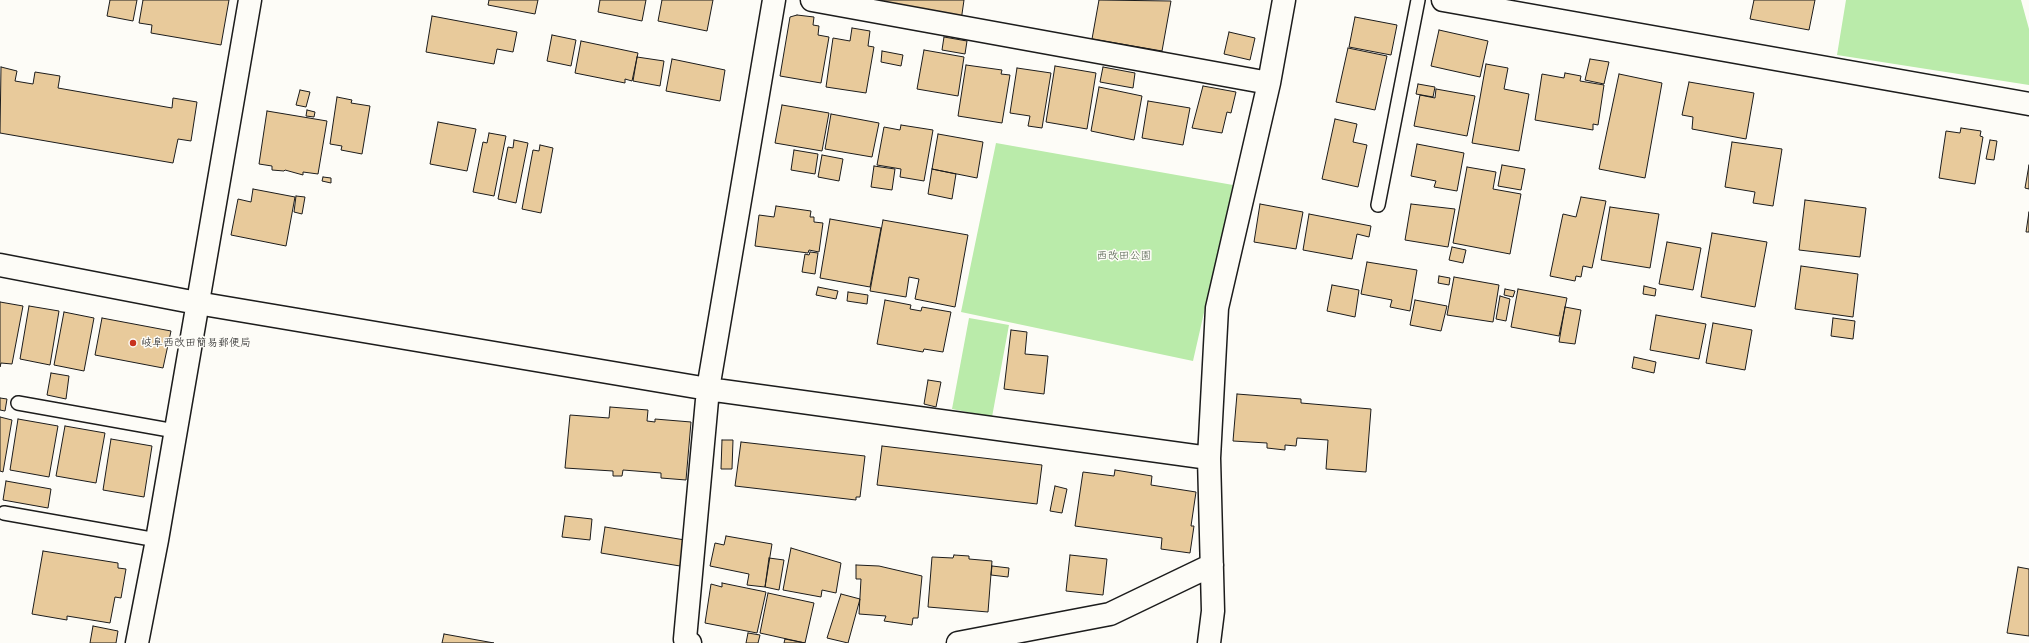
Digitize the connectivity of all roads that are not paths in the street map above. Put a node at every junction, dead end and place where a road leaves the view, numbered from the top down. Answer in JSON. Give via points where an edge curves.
{"nodes":[{"id":1,"x":250,"y":0,"type":"edge"},
{"id":2,"x":774,"y":0,"type":"edge"},
{"id":3,"x":812,"y":0,"type":"edge"},
{"id":4,"x":1284,"y":0,"type":"edge"},
{"id":5,"x":1418,"y":0,"type":"edge"},
{"id":6,"x":1443,"y":0,"type":"edge"},
{"id":7,"x":1269,"y":83,"type":"junction"},
{"id":8,"x":2029,"y":104,"type":"edge"},
{"id":9,"x":1378,"y":205,"type":"dead end"},
{"id":10,"x":0,"y":265,"type":"edge"},
{"id":11,"x":197,"y":303,"type":"junction"},
{"id":12,"x":708,"y":389,"type":"junction"},
{"id":13,"x":18,"y":403,"type":"dead end"},
{"id":14,"x":175,"y":432,"type":"junction"},
{"id":15,"x":1209,"y":458,"type":"junction"},
{"id":16,"x":4,"y":513,"type":"dead end"},
{"id":17,"x":157,"y":540,"type":"junction"},
{"id":18,"x":1212,"y":565,"type":"junction"},
{"id":19,"x":137,"y":643,"type":"edge"},
{"id":20,"x":690,"y":643,"type":"edge"},
{"id":21,"x":958,"y":643,"type":"edge"},
{"id":22,"x":1209,"y":643,"type":"edge"}],
"edges":[{"from":1,"to":11,"type":"street"},
{"from":2,"to":12,"type":"street"},
{"from":3,"to":7,"type":"street"},
{"from":4,"to":7,"type":"street"},
{"from":5,"to":9,"type":"lane"},
{"from":6,"to":8,"type":"street"},
{"from":7,"to":15,"type":"street","via":[[1217,308]]},
{"from":10,"to":11,"type":"street"},
{"from":11,"to":12,"type":"street"},
{"from":11,"to":14,"type":"street"},
{"from":12,"to":15,"type":"street"},
{"from":12,"to":20,"type":"street","via":[[685,639]]},
{"from":13,"to":14,"type":"lane"},
{"from":14,"to":17,"type":"street"},
{"from":15,"to":18,"type":"street"},
{"from":16,"to":17,"type":"lane"},
{"from":17,"to":19,"type":"street"},
{"from":18,"to":21,"type":"street","via":[[1110,614]]},
{"from":18,"to":22,"type":"street","via":[[1213,611]]}]}
